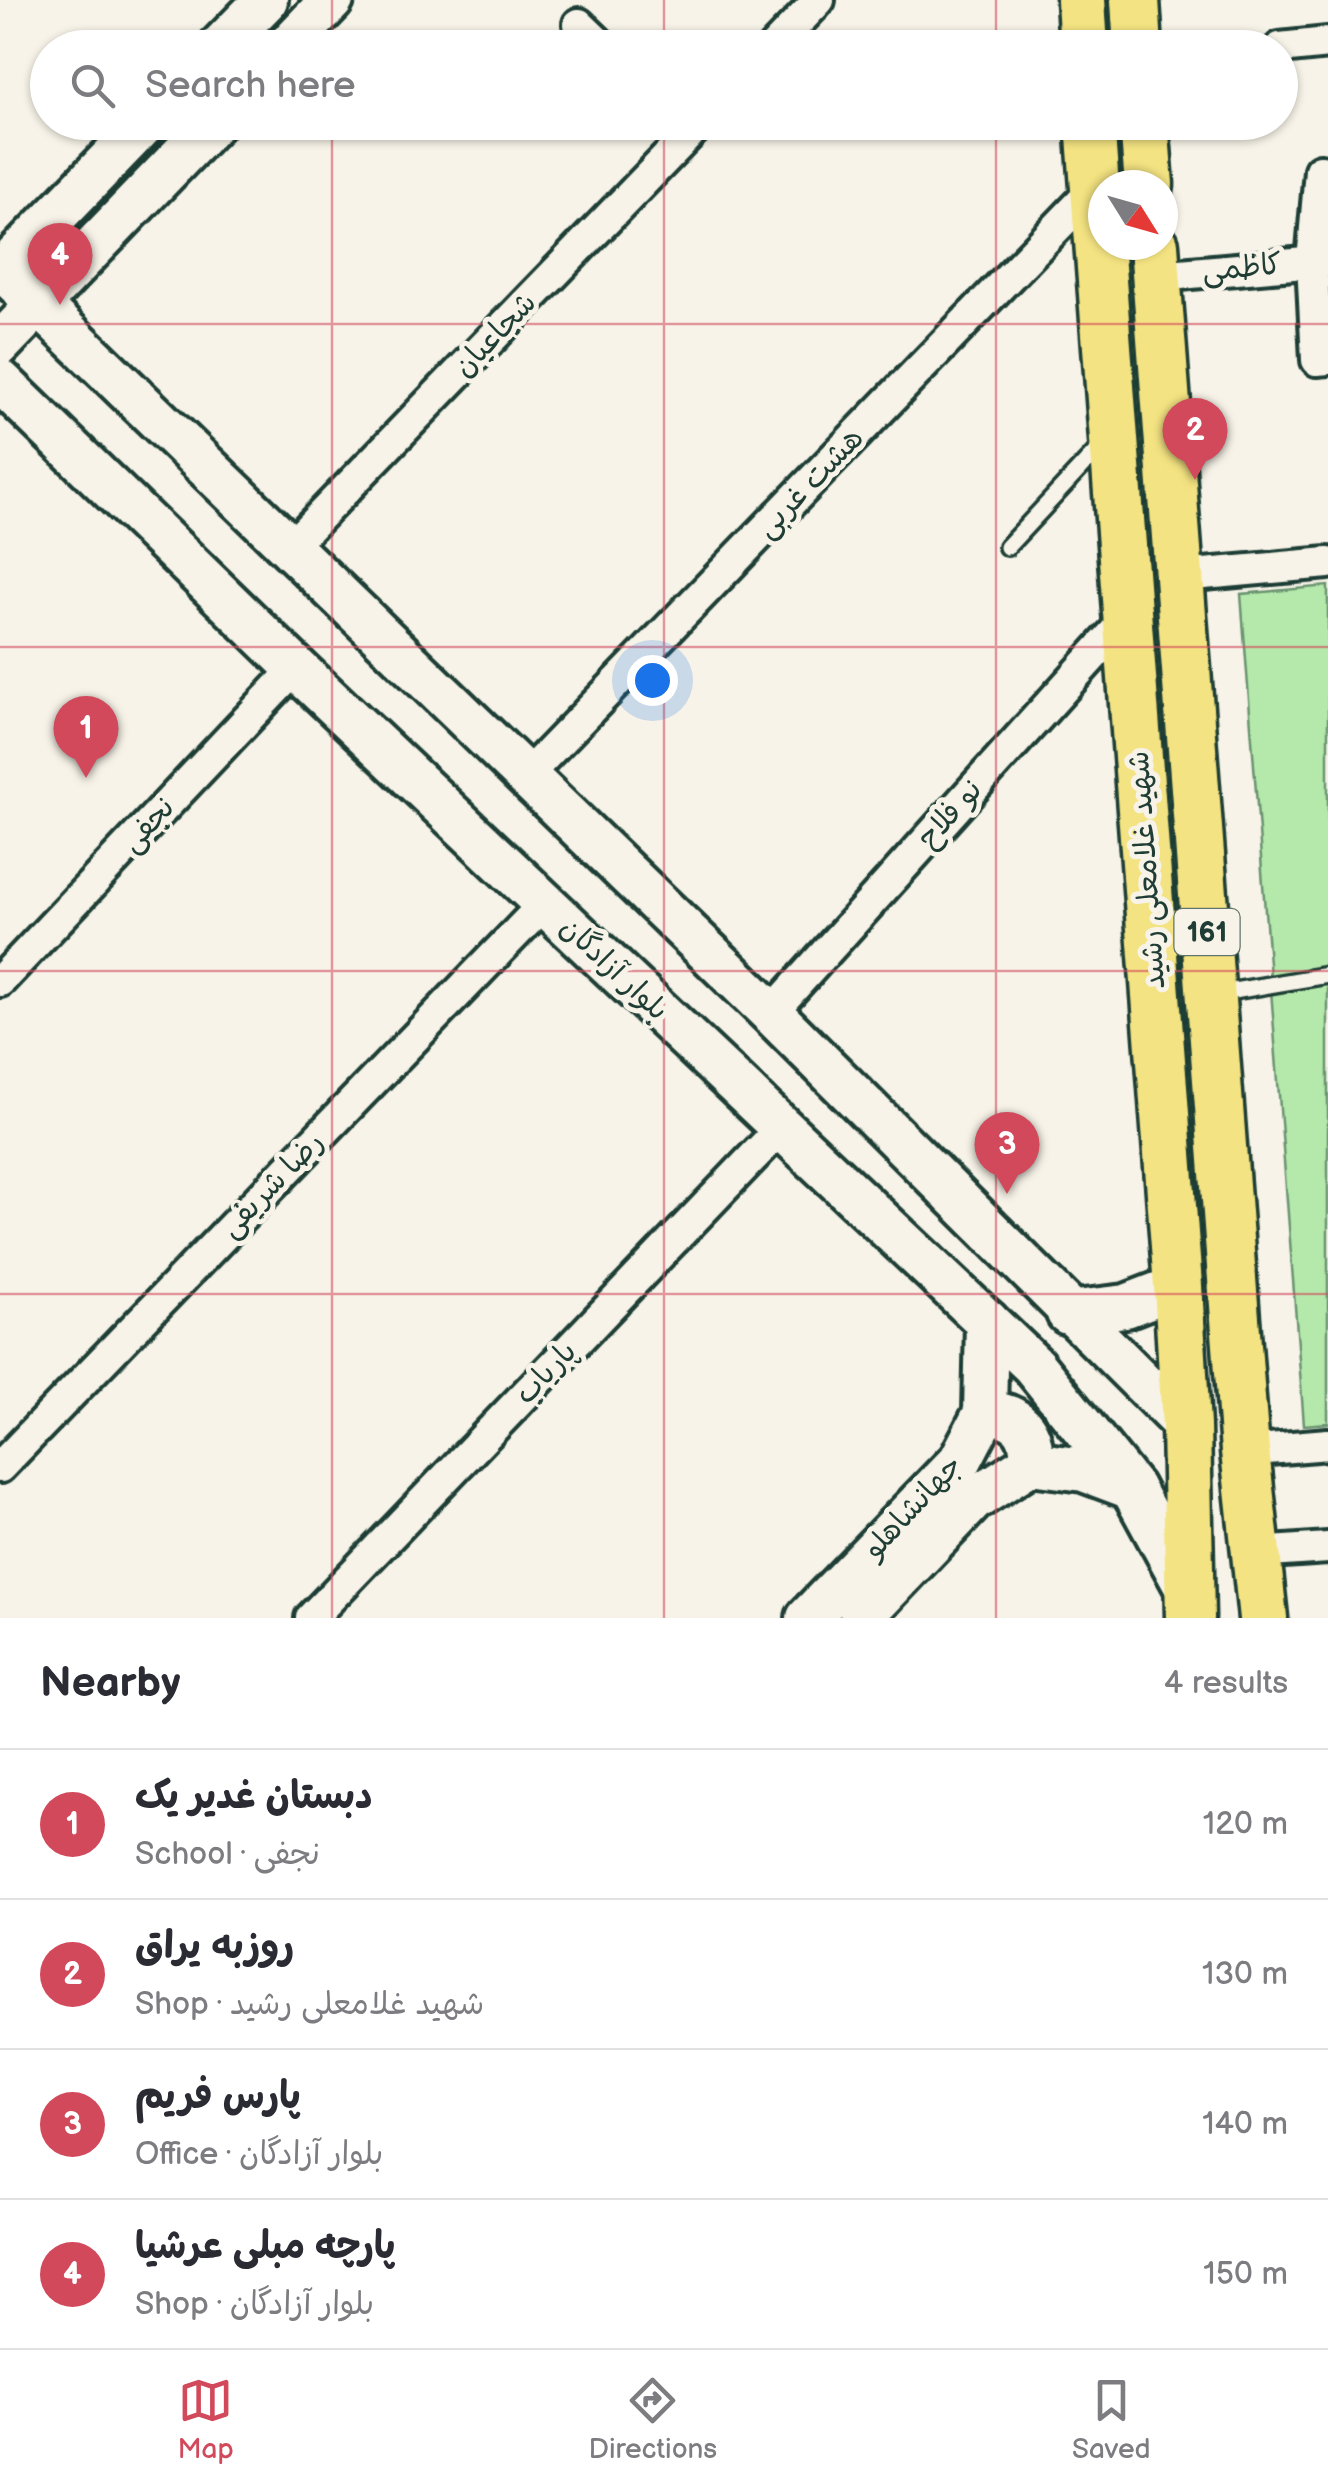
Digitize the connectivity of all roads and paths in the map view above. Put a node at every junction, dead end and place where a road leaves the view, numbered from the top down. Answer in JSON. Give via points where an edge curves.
{"nodes":[{"id":1,"x":266,"y":0,"type":"edge"},
{"id":2,"x":332,"y":0,"type":"edge"},
{"id":3,"x":819,"y":0,"type":"edge"},
{"id":4,"x":1080,"y":0,"type":"edge"},
{"id":5,"x":1134,"y":0,"type":"edge"},
{"id":6,"x":579,"y":24,"type":"dead end"},
{"id":7,"x":237,"y":30,"type":"edge"},
{"id":8,"x":303,"y":30,"type":"edge"},
{"id":9,"x":585,"y":30,"type":"edge"},
{"id":10,"x":790,"y":30,"type":"edge"},
{"id":11,"x":1082,"y":30,"type":"edge"},
{"id":12,"x":1136,"y":30,"type":"edge"},
{"id":13,"x":1328,"y":43,"type":"edge"},
{"id":14,"x":1298,"y":46,"type":"edge"},
{"id":15,"x":128,"y":140,"type":"edge"},
{"id":16,"x":197,"y":140,"type":"edge"},
{"id":17,"x":678,"y":140,"type":"edge"},
{"id":18,"x":1091,"y":140,"type":"edge"},
{"id":19,"x":1146,"y":140,"type":"edge"},
{"id":20,"x":1093,"y":170,"type":"edge"},
{"id":21,"x":1149,"y":170,"type":"edge"},
{"id":22,"x":1320,"y":170,"type":"dead end"},
{"id":23,"x":1088,"y":195,"type":"edge"},
{"id":24,"x":1100,"y":260,"type":"edge"},
{"id":25,"x":1156,"y":260,"type":"edge"},
{"id":26,"x":1320,"y":262,"type":"edge"},
{"id":27,"x":1,"y":270,"type":"edge"},
{"id":28,"x":38,"y":304,"type":"junction"},
{"id":29,"x":0,"y":344,"type":"edge"},
{"id":30,"x":1328,"y":359,"type":"edge"},
{"id":31,"x":0,"y":381,"type":"edge"},
{"id":32,"x":1113,"y":434,"type":"junction"},
{"id":33,"x":1007,"y":546,"type":"dead end"},
{"id":34,"x":290,"y":547,"type":"junction"},
{"id":35,"x":1328,"y":564,"type":"edge"},
{"id":36,"x":1181,"y":576,"type":"junction"},
{"id":37,"x":1129,"y":616,"type":"junction"},
{"id":38,"x":296,"y":668,"type":"junction"},
{"id":39,"x":526,"y":776,"type":"junction"},
{"id":40,"x":544,"y":903,"type":"junction"},
{"id":41,"x":1328,"y":975,"type":"edge"},
{"id":42,"x":0,"y":982,"type":"edge"},
{"id":43,"x":1212,"y":995,"type":"junction"},
{"id":44,"x":771,"y":1012,"type":"junction"},
{"id":45,"x":782,"y":1128,"type":"junction"},
{"id":46,"x":1178,"y":1286,"type":"junction"},
{"id":47,"x":1068,"y":1313,"type":"junction"},
{"id":48,"x":987,"y":1320,"type":"junction"},
{"id":49,"x":985,"y":1413,"type":"junction"},
{"id":50,"x":1186,"y":1426,"type":"junction"},
{"id":51,"x":1328,"y":1444,"type":"edge"},
{"id":52,"x":1245,"y":1451,"type":"junction"},
{"id":53,"x":1031,"y":1462,"type":"junction"},
{"id":54,"x":0,"y":1466,"type":"edge"},
{"id":55,"x":1132,"y":1488,"type":"junction"},
{"id":56,"x":1328,"y":1548,"type":"edge"},
{"id":57,"x":1256,"y":1553,"type":"junction"},
{"id":58,"x":1188,"y":1604,"type":"edge"},
{"id":59,"x":311,"y":1618,"type":"edge"},
{"id":60,"x":808,"y":1618,"type":"edge"},
{"id":61,"x":861,"y":1618,"type":"edge"},
{"id":62,"x":1263,"y":1618,"type":"edge"}],
"edges":[{"from":1,"to":7,"type":"main road"},
{"from":2,"to":8,"type":"main road"},
{"from":3,"to":10,"type":"street"},
{"from":4,"to":11,"type":"main road"},
{"from":5,"to":12,"type":"main road"},
{"from":6,"to":9,"type":"street"},
{"from":13,"to":14,"type":"street"},
{"from":15,"to":27,"type":"main road"},
{"from":16,"to":28,"type":"main road"},
{"from":17,"to":34,"type":"street","name":"شجاعیان"},
{"from":18,"to":20,"type":"main road","name":"شهید غلامعلی رشید","number":"161"},
{"from":19,"to":21,"type":"main road"},
{"from":22,"to":26,"type":"street"},
{"from":23,"to":39,"type":"street","name":"هشت غربی"},
{"from":24,"to":32,"type":"main road","name":"شهید غلامعلی رشید","number":"161"},
{"from":25,"to":26,"type":"street","name":"کاظمی"},
{"from":25,"to":36,"type":"main road","name":"شهید غلامعلی رشید","number":"161"},
{"from":26,"to":30,"type":"street","via":[[1316,360]]},
{"from":27,"to":28,"type":"main road"},
{"from":28,"to":29,"type":"main road"},
{"from":28,"to":34,"type":"main road"},
{"from":31,"to":38,"type":"main road","name":"بلوار آزادگان"},
{"from":32,"to":33,"type":"lane"},
{"from":32,"to":37,"type":"main road","name":"شهید غلامعلی رشید","number":"161"},
{"from":34,"to":39,"type":"main road"},
{"from":35,"to":36,"type":"street"},
{"from":36,"to":43,"type":"main road","name":"شهید غلامعلی رشید","number":"161"},
{"from":37,"to":44,"type":"street","name":"نو فلاح"},
{"from":37,"to":46,"type":"main road","name":"شهید غلامعلی رشید","number":"161"},
{"from":38,"to":40,"type":"main road","name":"بلوار آزادگان"},
{"from":38,"to":42,"type":"street","name":"نجفی"},
{"from":39,"to":44,"type":"main road"},
{"from":40,"to":45,"type":"main road","name":"بلوار آزادگان"},
{"from":40,"to":54,"type":"street","name":"رضا شریفی"},
{"from":41,"to":43,"type":"lane"},
{"from":43,"to":52,"type":"main road","name":"شهید غلامعلی رشید","number":"161"},
{"from":44,"to":47,"type":"main road"},
{"from":45,"to":48,"type":"main road","name":"بلوار آزادگان"},
{"from":45,"to":59,"type":"street","name":"پاریاب"},
{"from":46,"to":47,"type":"main road","via":[[1126,1306]]},
{"from":46,"to":50,"type":"main road","name":"شهید غلامعلی رشید","number":"161"},
{"from":47,"to":50,"type":"main road"},
{"from":48,"to":49,"type":"main road","name":"جهانشاهلو"},
{"from":48,"to":55,"type":"main road","name":"بلوار آزادگان","via":[[1033,1365]]},
{"from":49,"to":53,"type":"main road","via":[[1016,1419],[1032,1446]]},
{"from":49,"to":60,"type":"main road","name":"جهانشاهلو","via":[[960,1462]]},
{"from":50,"to":52,"type":"main road"},
{"from":50,"to":58,"type":"main road","name":"شهید غلامعلی رشید","number":"161"},
{"from":51,"to":52,"type":"street"},
{"from":52,"to":57,"type":"main road","name":"شهید غلامعلی رشید","number":"161"},
{"from":53,"to":55,"type":"main road","via":[[1084,1470]]},
{"from":53,"to":61,"type":"main road","name":"جهانشاهلو","via":[[973,1500]]},
{"from":55,"to":58,"type":"main road","name":"بلوار آزادگان"},
{"from":56,"to":57,"type":"street"},
{"from":57,"to":62,"type":"main road","name":"شهید غلامعلی رشید","number":"161"}]}
